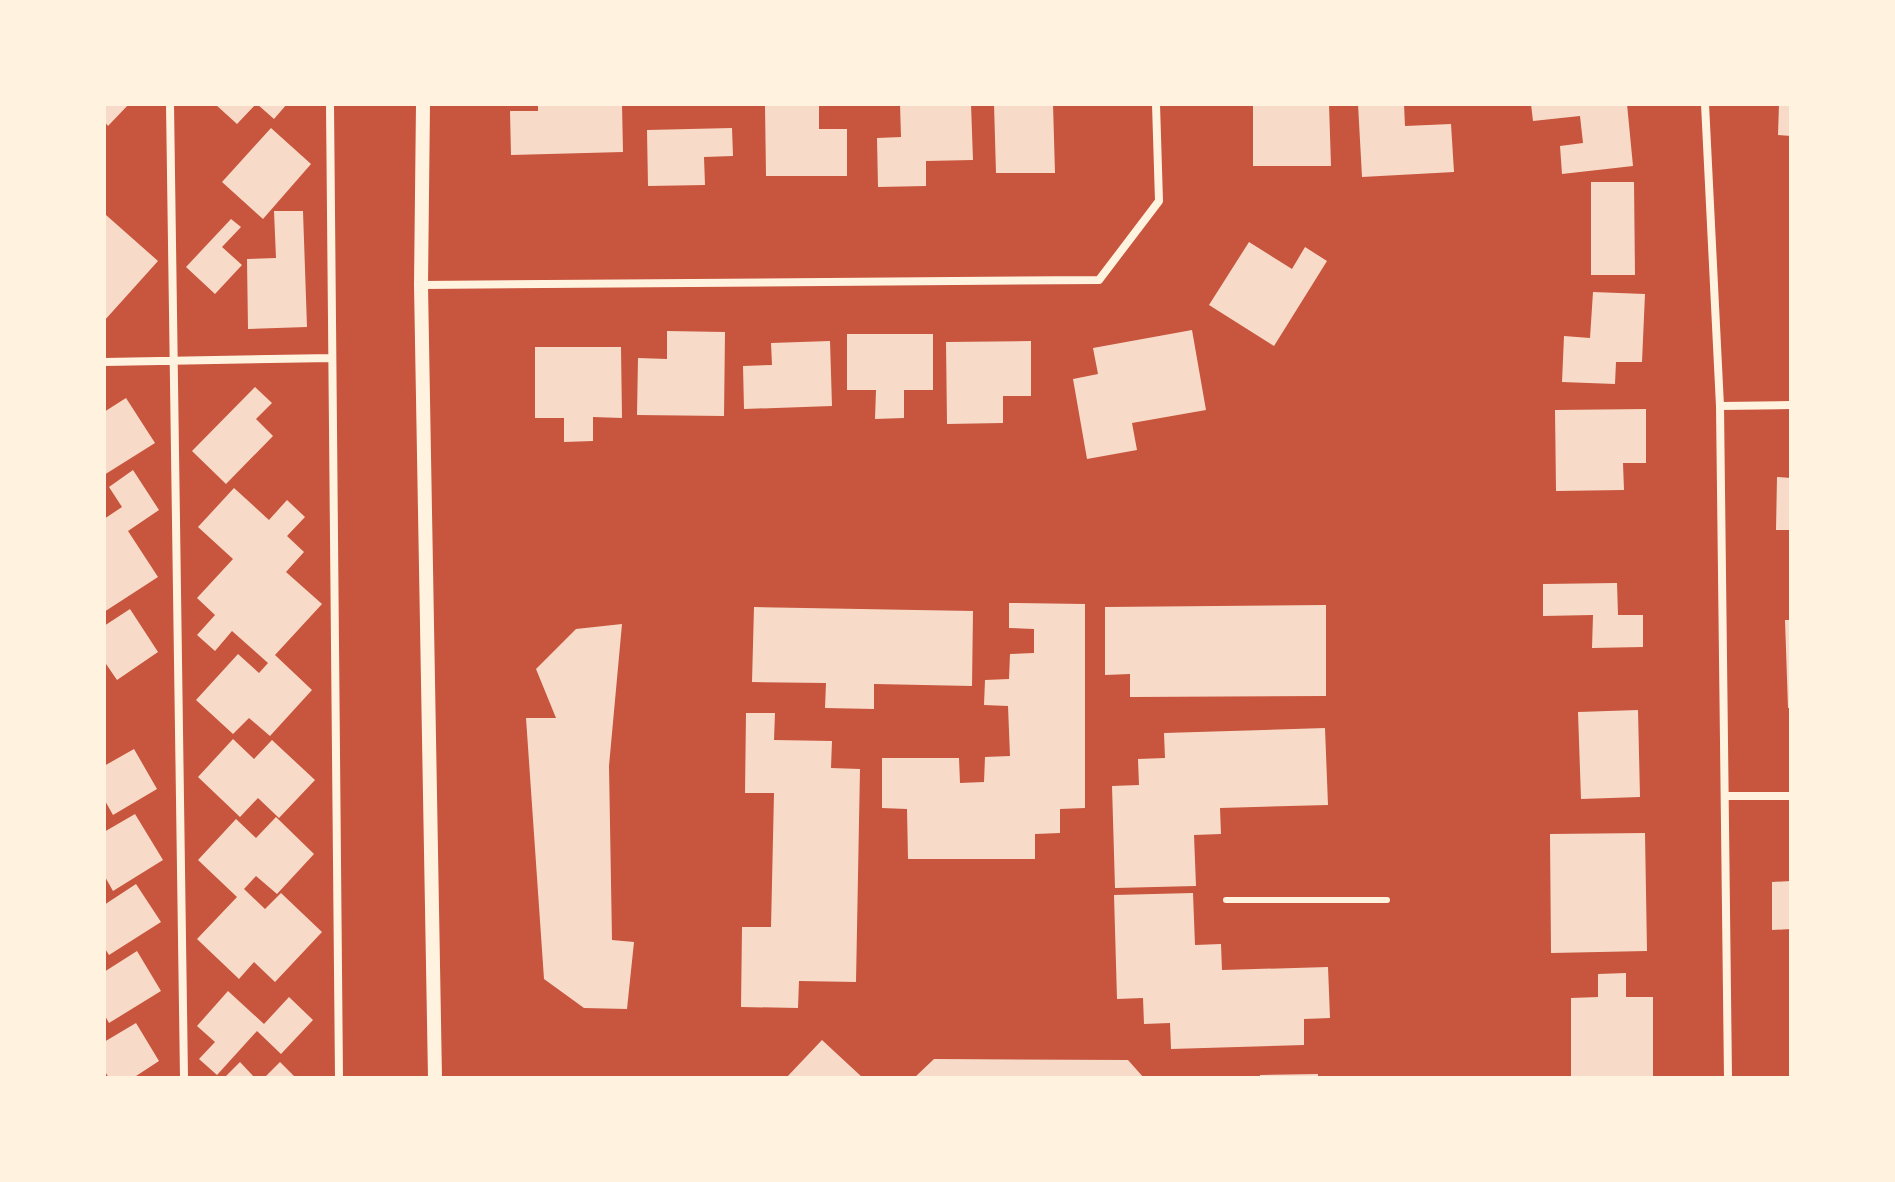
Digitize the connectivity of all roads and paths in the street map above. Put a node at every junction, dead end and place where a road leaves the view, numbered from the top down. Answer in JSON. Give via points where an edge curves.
{"nodes":[{"id":1,"x":170,"y":104,"type":"edge"},
{"id":2,"x":330,"y":104,"type":"edge"},
{"id":3,"x":423,"y":104,"type":"edge"},
{"id":4,"x":1156,"y":104,"type":"edge"},
{"id":5,"x":1705,"y":104,"type":"edge"},
{"id":6,"x":421,"y":285,"type":"junction"},
{"id":7,"x":332,"y":358,"type":"junction"},
{"id":8,"x":173,"y":361,"type":"junction"},
{"id":9,"x":104,"y":362,"type":"edge"},
{"id":10,"x":1791,"y":405,"type":"edge"},
{"id":11,"x":1720,"y":406,"type":"junction"},
{"id":12,"x":1725,"y":796,"type":"junction"},
{"id":13,"x":1791,"y":796,"type":"edge"},
{"id":14,"x":1226,"y":900,"type":"dead end"},
{"id":15,"x":1387,"y":900,"type":"dead end"},
{"id":16,"x":184,"y":1078,"type":"edge"},
{"id":17,"x":339,"y":1078,"type":"edge"},
{"id":18,"x":435,"y":1078,"type":"edge"},
{"id":19,"x":1728,"y":1078,"type":"edge"}],
"edges":[{"from":1,"to":8,"type":"street"},
{"from":2,"to":7,"type":"street"},
{"from":3,"to":6,"type":"street"},
{"from":4,"to":6,"type":"street","via":[[1159,201],[1099,280]]},
{"from":5,"to":11,"type":"street"},
{"from":6,"to":18,"type":"street"},
{"from":7,"to":8,"type":"street"},
{"from":7,"to":17,"type":"street"},
{"from":8,"to":9,"type":"street"},
{"from":8,"to":16,"type":"street"},
{"from":10,"to":11,"type":"street"},
{"from":11,"to":12,"type":"street"},
{"from":12,"to":13,"type":"street"},
{"from":12,"to":19,"type":"street"},
{"from":14,"to":15,"type":"lane"}]}
